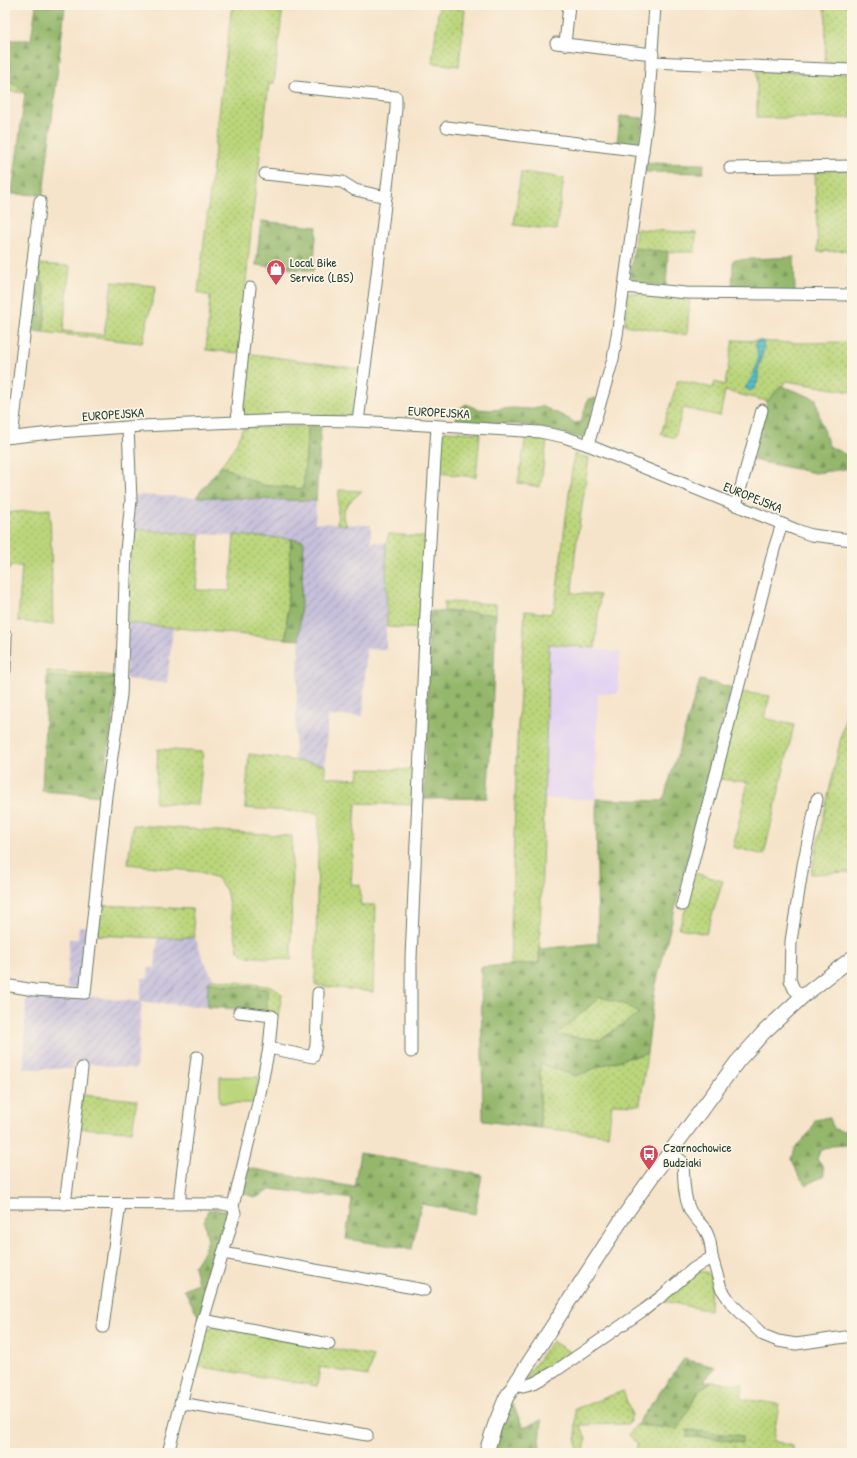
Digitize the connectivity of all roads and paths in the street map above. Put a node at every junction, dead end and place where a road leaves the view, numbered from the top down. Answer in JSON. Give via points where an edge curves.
{"nodes":[{"id":1,"x":570,"y":5,"type":"edge"},
{"id":2,"x":655,"y":5,"type":"edge"},
{"id":3,"x":652,"y":58,"type":"junction"},
{"id":4,"x":852,"y":70,"type":"edge"},
{"id":5,"x":295,"y":87,"type":"dead end"},
{"id":6,"x":447,"y":127,"type":"dead end"},
{"id":7,"x":643,"y":151,"type":"junction"},
{"id":8,"x":852,"y":166,"type":"edge"},
{"id":9,"x":730,"y":168,"type":"dead end"},
{"id":10,"x":264,"y":174,"type":"dead end"},
{"id":11,"x":386,"y":197,"type":"junction"},
{"id":12,"x":40,"y":200,"type":"dead end"},
{"id":13,"x":624,"y":286,"type":"junction"},
{"id":14,"x":250,"y":288,"type":"dead end"},
{"id":15,"x":852,"y":295,"type":"edge"},
{"id":16,"x":762,"y":410,"type":"dead end"},
{"id":17,"x":358,"y":421,"type":"junction"},
{"id":18,"x":238,"y":422,"type":"junction"},
{"id":19,"x":437,"y":426,"type":"junction"},
{"id":20,"x":128,"y":427,"type":"junction"},
{"id":21,"x":9,"y":438,"type":"edge"},
{"id":22,"x":588,"y":445,"type":"junction"},
{"id":23,"x":736,"y":505,"type":"junction"},
{"id":24,"x":782,"y":524,"type":"junction"},
{"id":25,"x":852,"y":540,"type":"edge"},
{"id":26,"x":6,"y":636,"type":"dead end"},
{"id":27,"x":5,"y":670,"type":"edge"},
{"id":28,"x":817,"y":799,"type":"dead end"},
{"id":29,"x":682,"y":905,"type":"dead end"},
{"id":30,"x":852,"y":958,"type":"edge"},
{"id":31,"x":5,"y":985,"type":"edge"},
{"id":32,"x":318,"y":993,"type":"dead end"},
{"id":33,"x":802,"y":997,"type":"junction"},
{"id":34,"x":239,"y":1012,"type":"dead end"},
{"id":35,"x":269,"y":1048,"type":"junction"},
{"id":36,"x":411,"y":1052,"type":"dead end"},
{"id":37,"x":197,"y":1057,"type":"dead end"},
{"id":38,"x":82,"y":1068,"type":"dead end"},
{"id":39,"x":671,"y":1152,"type":"junction"},
{"id":40,"x":5,"y":1203,"type":"edge"},
{"id":41,"x":65,"y":1204,"type":"junction"},
{"id":42,"x":120,"y":1204,"type":"junction"},
{"id":43,"x":180,"y":1204,"type":"junction"},
{"id":44,"x":233,"y":1206,"type":"junction"},
{"id":45,"x":223,"y":1253,"type":"junction"},
{"id":46,"x":712,"y":1257,"type":"junction"},
{"id":47,"x":425,"y":1290,"type":"dead end"},
{"id":48,"x":203,"y":1320,"type":"junction"},
{"id":49,"x":103,"y":1327,"type":"dead end"},
{"id":50,"x":852,"y":1336,"type":"edge"},
{"id":51,"x":329,"y":1344,"type":"dead end"},
{"id":52,"x":516,"y":1383,"type":"junction"},
{"id":53,"x":180,"y":1403,"type":"junction"},
{"id":54,"x":367,"y":1436,"type":"dead end"},
{"id":55,"x":168,"y":1453,"type":"edge"},
{"id":56,"x":486,"y":1453,"type":"edge"}],
"edges":[{"from":1,"to":3,"type":"street","via":[[560,44]]},
{"from":2,"to":3,"type":"street"},
{"from":3,"to":4,"type":"street"},
{"from":3,"to":7,"type":"street"},
{"from":5,"to":11,"type":"street","via":[[396,97]]},
{"from":6,"to":7,"type":"street"},
{"from":7,"to":13,"type":"street"},
{"from":8,"to":9,"type":"street"},
{"from":10,"to":11,"type":"street","via":[[342,182],[355,190]]},
{"from":11,"to":17,"type":"street"},
{"from":12,"to":21,"type":"street"},
{"from":13,"to":15,"type":"street","via":[[686,292]]},
{"from":13,"to":22,"type":"street","via":[[613,359]]},
{"from":14,"to":18,"type":"street","via":[[237,407]]},
{"from":16,"to":23,"type":"street"},
{"from":17,"to":18,"type":"street","name":"EUROPEJSKA"},
{"from":17,"to":19,"type":"street","name":"EUROPEJSKA"},
{"from":18,"to":20,"type":"street","name":"EUROPEJSKA"},
{"from":19,"to":22,"type":"street","name":"EUROPEJSKA","via":[[540,432]]},
{"from":19,"to":36,"type":"street","via":[[412,951]]},
{"from":20,"to":21,"type":"street","name":"EUROPEJSKA"},
{"from":20,"to":31,"type":"street","via":[[131,500],[126,552],[121,695],[106,796],[85,993],[34,990]]},
{"from":22,"to":23,"type":"street","name":"EUROPEJSKA"},
{"from":23,"to":24,"type":"street","name":"EUROPEJSKA"},
{"from":24,"to":25,"type":"street","name":"EUROPEJSKA","via":[[811,535]]},
{"from":24,"to":29,"type":"street"},
{"from":26,"to":27,"type":"street"},
{"from":28,"to":33,"type":"street","via":[[791,941],[790,980]]},
{"from":30,"to":33,"type":"street"},
{"from":32,"to":35,"type":"street","via":[[316,1045],[313,1057]]},
{"from":33,"to":39,"type":"street","via":[[765,1031],[737,1062]]},
{"from":34,"to":35,"type":"street","via":[[272,1016]]},
{"from":35,"to":44,"type":"street"},
{"from":37,"to":43,"type":"street"},
{"from":38,"to":41,"type":"street"},
{"from":39,"to":46,"type":"street","via":[[683,1162],[684,1191],[689,1209],[704,1227],[710,1240]]},
{"from":39,"to":52,"type":"street","via":[[624,1216]]},
{"from":40,"to":41,"type":"street"},
{"from":41,"to":42,"type":"street"},
{"from":42,"to":43,"type":"street"},
{"from":42,"to":49,"type":"street"},
{"from":43,"to":44,"type":"street"},
{"from":44,"to":45,"type":"street","via":[[235,1213]]},
{"from":45,"to":47,"type":"street"},
{"from":45,"to":48,"type":"street"},
{"from":46,"to":50,"type":"street","via":[[721,1288],[731,1303],[763,1335],[796,1344]]},
{"from":46,"to":52,"type":"street","via":[[693,1269],[644,1310],[554,1372],[529,1385]]},
{"from":48,"to":51,"type":"street"},
{"from":48,"to":53,"type":"street"},
{"from":52,"to":56,"type":"street","via":[[501,1408]]},
{"from":53,"to":54,"type":"street"},
{"from":53,"to":55,"type":"street"}]}
